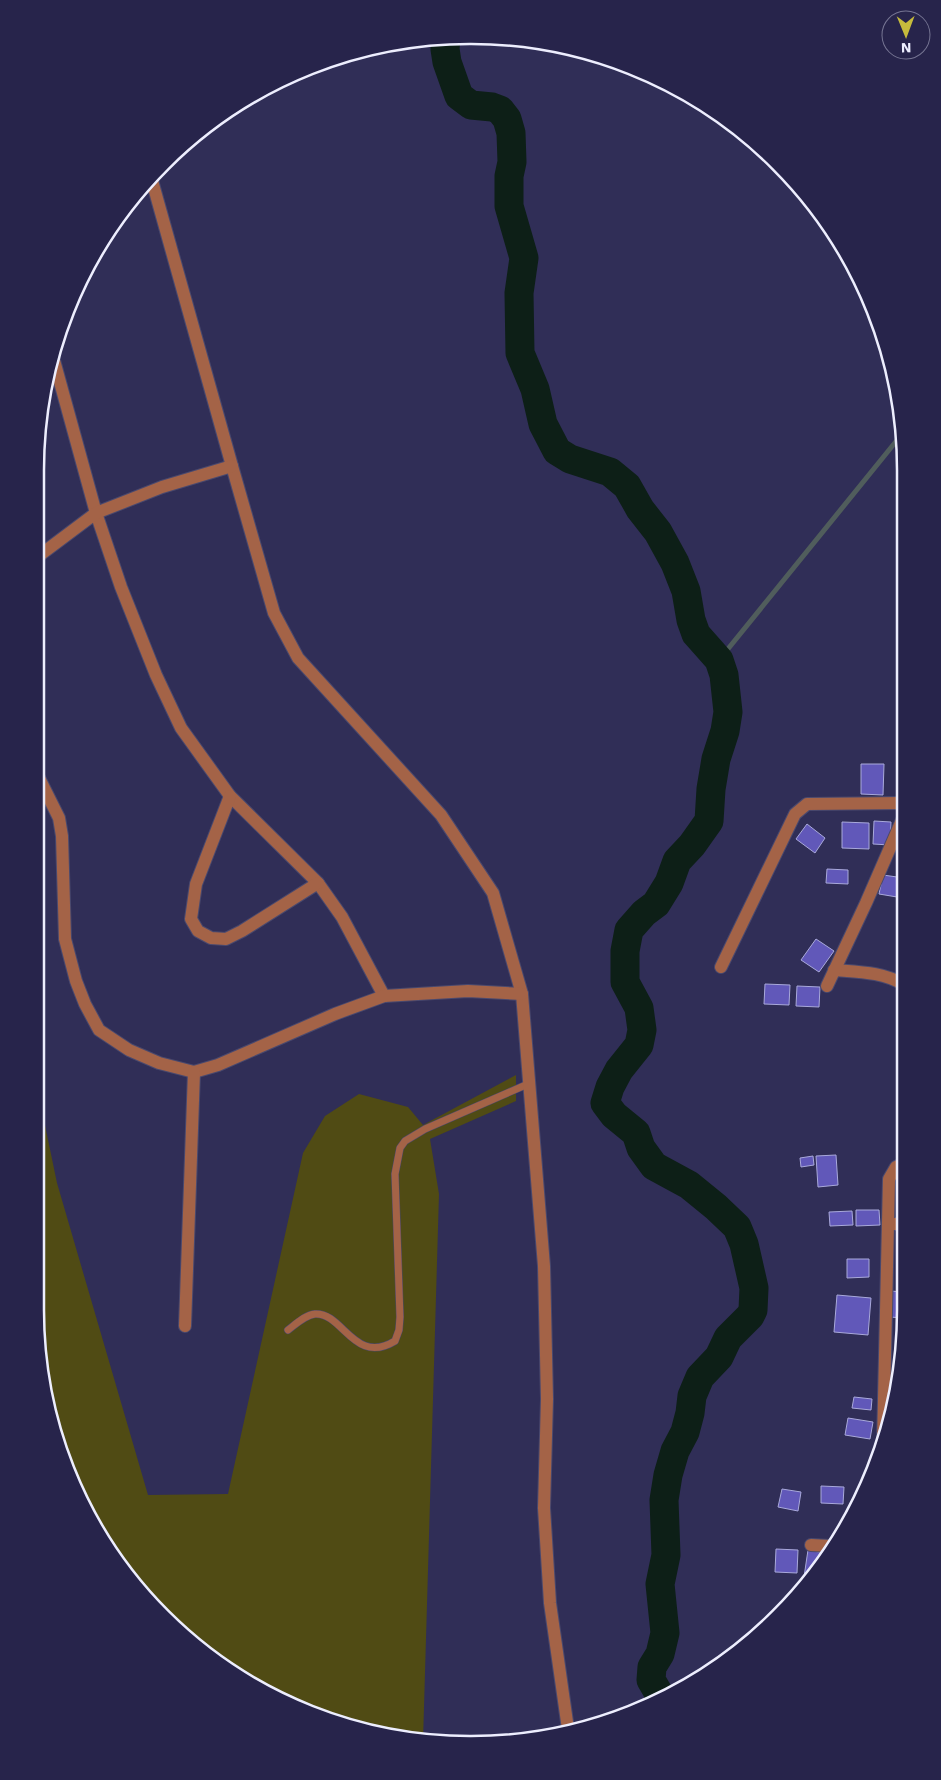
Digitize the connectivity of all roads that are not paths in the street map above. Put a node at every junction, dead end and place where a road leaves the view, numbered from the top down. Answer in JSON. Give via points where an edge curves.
{"nodes":[{"id":1,"x":154,"y":185,"type":"edge"},
{"id":2,"x":56,"y":368,"type":"edge"},
{"id":3,"x":232,"y":466,"type":"junction"},
{"id":4,"x":96,"y":513,"type":"junction"},
{"id":5,"x":44,"y":552,"type":"edge"},
{"id":6,"x":44,"y":788,"type":"edge"},
{"id":7,"x":230,"y":796,"type":"junction"},
{"id":8,"x":897,"y":803,"type":"edge"},
{"id":9,"x":897,"y":834,"type":"edge"},
{"id":10,"x":318,"y":883,"type":"junction"},
{"id":11,"x":721,"y":967,"type":"dead end"},
{"id":12,"x":834,"y":970,"type":"junction"},
{"id":13,"x":897,"y":981,"type":"edge"},
{"id":14,"x":827,"y":986,"type":"dead end"},
{"id":15,"x":522,"y":994,"type":"junction"},
{"id":16,"x":384,"y":996,"type":"junction"},
{"id":17,"x":194,"y":1072,"type":"junction"},
{"id":18,"x":528,"y":1084,"type":"junction"},
{"id":19,"x":897,"y":1166,"type":"edge"},
{"id":20,"x":888,"y":1224,"type":"junction"},
{"id":21,"x":897,"y":1224,"type":"edge"},
{"id":22,"x":185,"y":1326,"type":"dead end"},
{"id":23,"x":288,"y":1330,"type":"dead end"},
{"id":24,"x":884,"y":1417,"type":"edge"},
{"id":25,"x":811,"y":1545,"type":"dead end"},
{"id":26,"x":826,"y":1546,"type":"edge"},
{"id":27,"x":567,"y":1725,"type":"edge"}],
"edges":[{"from":1,"to":3,"type":"street"},
{"from":2,"to":4,"type":"street"},
{"from":3,"to":4,"type":"street","via":[[162,487]]},
{"from":3,"to":15,"type":"street","via":[[274,613],[298,658],[441,815],[493,893]]},
{"from":4,"to":5,"type":"street"},
{"from":4,"to":7,"type":"street","via":[[121,587],[181,728]]},
{"from":6,"to":17,"type":"street","via":[[59,818],[65,939],[85,1004],[99,1030],[129,1050],[159,1063]]},
{"from":7,"to":10,"type":"street"},
{"from":7,"to":10,"type":"street","via":[[196,884],[191,919],[198,931],[211,938],[226,939]]},
{"from":8,"to":11,"type":"street","via":[[807,804],[795,814]]},
{"from":9,"to":12,"type":"street"},
{"from":10,"to":16,"type":"street","via":[[342,917]]},
{"from":12,"to":13,"type":"street"},
{"from":12,"to":14,"type":"street"},
{"from":15,"to":16,"type":"street","via":[[468,991]]},
{"from":15,"to":18,"type":"street"},
{"from":16,"to":17,"type":"street"},
{"from":17,"to":22,"type":"street"},
{"from":18,"to":23,"type":"lane","via":[[425,1129],[405,1141],[400,1148],[395,1174],[400,1317],[394,1341],[379,1348],[360,1344],[326,1317],[316,1314],[302,1319]]},
{"from":18,"to":27,"type":"street","via":[[544,1266],[547,1399],[544,1508],[550,1603]]},
{"from":19,"to":20,"type":"street","via":[[889,1179]]},
{"from":20,"to":21,"type":"street"},
{"from":20,"to":24,"type":"street"},
{"from":25,"to":26,"type":"street"}]}
